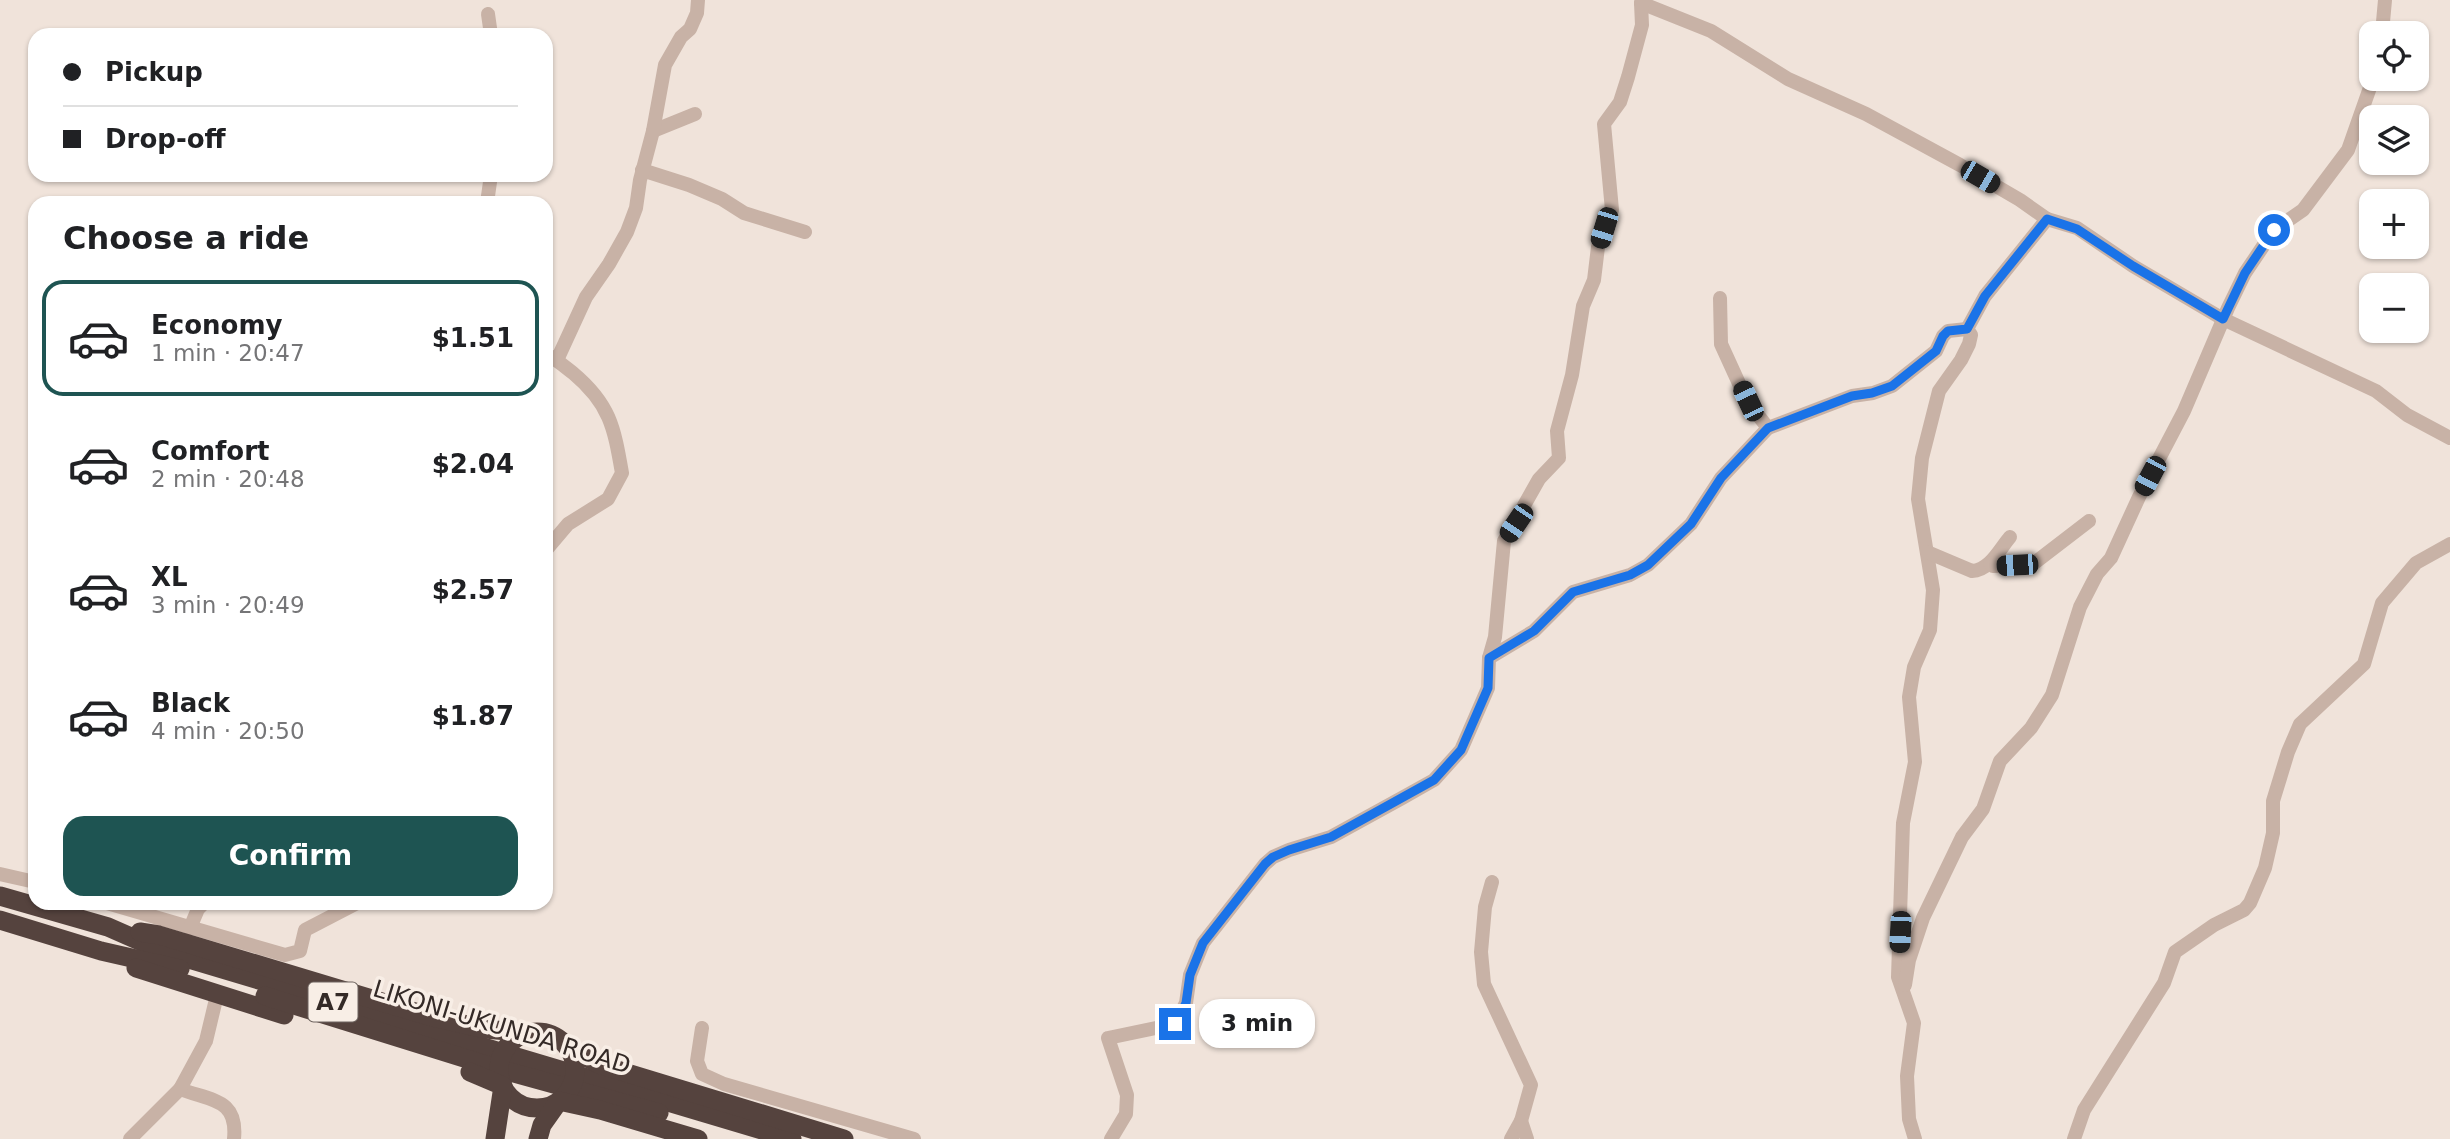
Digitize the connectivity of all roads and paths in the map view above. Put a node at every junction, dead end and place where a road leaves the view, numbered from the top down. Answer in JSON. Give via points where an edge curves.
{"nodes":[{"id":1,"x":698,"y":0,"type":"edge"},
{"id":2,"x":2385,"y":0,"type":"edge"},
{"id":3,"x":1643,"y":1,"type":"edge"},
{"id":4,"x":488,"y":13,"type":"dead end"},
{"id":5,"x":2383,"y":21,"type":"edge"},
{"id":6,"x":490,"y":28,"type":"edge"},
{"id":7,"x":2369,"y":91,"type":"edge"},
{"id":8,"x":695,"y":114,"type":"dead end"},
{"id":9,"x":653,"y":131,"type":"junction"},
{"id":10,"x":642,"y":170,"type":"junction"},
{"id":11,"x":2047,"y":219,"type":"junction"},
{"id":12,"x":805,"y":232,"type":"dead end"},
{"id":13,"x":1720,"y":298,"type":"dead end"},
{"id":14,"x":2223,"y":319,"type":"junction"},
{"id":15,"x":1967,"y":329,"type":"junction"},
{"id":16,"x":553,"y":354,"type":"edge"},
{"id":17,"x":553,"y":359,"type":"edge"},
{"id":18,"x":1768,"y":428,"type":"junction"},
{"id":19,"x":2450,"y":438,"type":"edge"},
{"id":20,"x":2089,"y":521,"type":"dead end"},
{"id":21,"x":2010,"y":537,"type":"dead end"},
{"id":22,"x":553,"y":542,"type":"edge"},
{"id":23,"x":2450,"y":544,"type":"edge"},
{"id":24,"x":1927,"y":552,"type":"junction"},
{"id":25,"x":1990,"y":563,"type":"junction"},
{"id":26,"x":1489,"y":658,"type":"junction"},
{"id":27,"x":0,"y":874,"type":"edge"},
{"id":28,"x":28,"y":880,"type":"edge"},
{"id":29,"x":1492,"y":882,"type":"dead end"},
{"id":30,"x":0,"y":896,"type":"edge"},
{"id":31,"x":28,"y":904,"type":"edge"},
{"id":32,"x":49,"y":910,"type":"edge"},
{"id":33,"x":130,"y":910,"type":"edge"},
{"id":34,"x":198,"y":910,"type":"edge"},
{"id":35,"x":344,"y":910,"type":"edge"},
{"id":36,"x":0,"y":920,"type":"edge"},
{"id":37,"x":108,"y":927,"type":"junction"},
{"id":38,"x":190,"y":928,"type":"junction"},
{"id":39,"x":102,"y":951,"type":"junction"},
{"id":40,"x":164,"y":958,"type":"junction"},
{"id":41,"x":1904,"y":993,"type":"junction"},
{"id":42,"x":217,"y":995,"type":"junction"},
{"id":43,"x":702,"y":1028,"type":"dead end"},
{"id":44,"x":528,"y":1033,"type":"junction"},
{"id":45,"x":568,"y":1048,"type":"junction"},
{"id":46,"x":503,"y":1086,"type":"junction"},
{"id":47,"x":180,"y":1089,"type":"junction"},
{"id":48,"x":559,"y":1101,"type":"junction"},
{"id":49,"x":1521,"y":1121,"type":"junction"},
{"id":50,"x":130,"y":1139,"type":"edge"},
{"id":51,"x":234,"y":1139,"type":"edge"},
{"id":52,"x":495,"y":1139,"type":"edge"},
{"id":53,"x":538,"y":1139,"type":"edge"},
{"id":54,"x":698,"y":1139,"type":"edge"},
{"id":55,"x":747,"y":1139,"type":"edge"},
{"id":56,"x":792,"y":1139,"type":"edge"},
{"id":57,"x":844,"y":1139,"type":"edge"},
{"id":58,"x":914,"y":1139,"type":"edge"},
{"id":59,"x":1111,"y":1139,"type":"edge"},
{"id":60,"x":1511,"y":1139,"type":"edge"},
{"id":61,"x":1527,"y":1139,"type":"edge"},
{"id":62,"x":1916,"y":1139,"type":"edge"},
{"id":63,"x":2074,"y":1139,"type":"edge"}],
"edges":[{"from":1,"to":9,"type":"street","via":[[690,30],[665,65]]},
{"from":2,"to":5,"type":"street"},
{"from":3,"to":11,"type":"street","via":[[1710,31],[1788,79],[1866,114]]},
{"from":3,"to":26,"type":"street","via":[[1642,25],[1628,77],[1620,102],[1605,124],[1612,210],[1583,306],[1557,431],[1559,458],[1539,479],[1504,541]]},
{"from":4,"to":6,"type":"street"},
{"from":7,"to":14,"type":"street","via":[[2348,150],[2303,211],[2274,230],[2245,273]]},
{"from":8,"to":9,"type":"street"},
{"from":9,"to":10,"type":"street"},
{"from":10,"to":12,"type":"street"},
{"from":10,"to":16,"type":"street","via":[[627,232]]},
{"from":11,"to":14,"type":"street","via":[[2077,229]]},
{"from":11,"to":15,"type":"street","via":[[1985,296]]},
{"from":13,"to":18,"type":"street","via":[[1721,344],[1748,401]]},
{"from":14,"to":19,"type":"street","via":[[2376,391],[2407,415]]},
{"from":14,"to":41,"type":"street","via":[[2184,411],[2110,558],[2080,607],[2052,695],[2031,728],[2000,761],[1983,809],[1962,837],[1923,918]]},
{"from":15,"to":18,"type":"street","via":[[1948,331],[1936,351],[1892,386]]},
{"from":15,"to":24,"type":"street","via":[[1969,344],[1939,391],[1922,458],[1918,499]]},
{"from":17,"to":22,"type":"street","via":[[606,409],[622,473],[608,499],[568,524]]},
{"from":18,"to":26,"type":"street","via":[[1721,478],[1691,524],[1648,565],[1573,592],[1534,631]]},
{"from":20,"to":25,"type":"street","via":[[2033,564]]},
{"from":21,"to":25,"type":"street"},
{"from":23,"to":63,"type":"street","via":[[2416,563],[2382,603],[2364,664],[2300,724],[2273,801],[2273,832],[2254,895],[2244,910],[2175,952],[2164,983],[2084,1110]]},
{"from":24,"to":25,"type":"street","via":[[1972,571]]},
{"from":24,"to":41,"type":"street","via":[[1933,590],[1930,629],[1914,667],[1909,697],[1915,762],[1903,823],[1898,977]]},
{"from":26,"to":59,"type":"street","via":[[1488,688],[1461,750],[1434,780],[1331,837],[1273,857],[1203,943],[1190,975],[1186,1003],[1175,1024],[1108,1038],[1127,1095],[1126,1114]]},
{"from":27,"to":28,"type":"street"},
{"from":29,"to":49,"type":"street","via":[[1481,953],[1484,984],[1531,1085]]},
{"from":30,"to":31,"type":"highway","name":"LIKONI-UKUNDA ROAD","number":"A7"},
{"from":32,"to":37,"type":"highway","name":"LIKONI-UKUNDA ROAD","number":"A7"},
{"from":33,"to":38,"type":"street"},
{"from":34,"to":38,"type":"street"},
{"from":35,"to":38,"type":"street","via":[[306,930],[300,951],[285,954]]},
{"from":36,"to":39,"type":"highway","name":"LIKONI-UKUNDA ROAD","number":"A7"},
{"from":37,"to":40,"type":"highway","name":"LIKONI-UKUNDA ROAD","number":"A7"},
{"from":37,"to":44,"type":"highway","via":[[159,935],[432,1017]]},
{"from":39,"to":40,"type":"highway","name":"LIKONI-UKUNDA ROAD","number":"A7"},
{"from":39,"to":42,"type":"highway","via":[[144,972]]},
{"from":40,"to":55,"type":"highway","name":"LIKONI-UKUNDA ROAD","number":"A7","via":[[496,1068]]},
{"from":40,"to":56,"type":"highway","name":"LIKONI-UKUNDA ROAD","number":"A7"},
{"from":41,"to":62,"type":"street","via":[[1914,1023],[1907,1076],[1909,1119]]},
{"from":42,"to":46,"type":"highway","via":[[471,1072]]},
{"from":42,"to":47,"type":"street","via":[[206,1041]]},
{"from":43,"to":58,"type":"street","via":[[697,1061],[702,1074]]},
{"from":44,"to":45,"type":"highway","via":[[551,1035]]},
{"from":44,"to":46,"type":"highway","via":[[505,1050],[500,1071]]},
{"from":45,"to":48,"type":"highway","via":[[575,1076]]},
{"from":45,"to":57,"type":"highway","via":[[601,1065]]},
{"from":46,"to":48,"type":"highway","via":[[517,1102],[531,1108]]},
{"from":46,"to":52,"type":"highway"},
{"from":47,"to":50,"type":"street"},
{"from":47,"to":51,"type":"street","via":[[223,1104],[233,1114]]},
{"from":48,"to":53,"type":"highway"},
{"from":48,"to":54,"type":"highway"},
{"from":49,"to":60,"type":"street"},
{"from":49,"to":61,"type":"street"}]}
